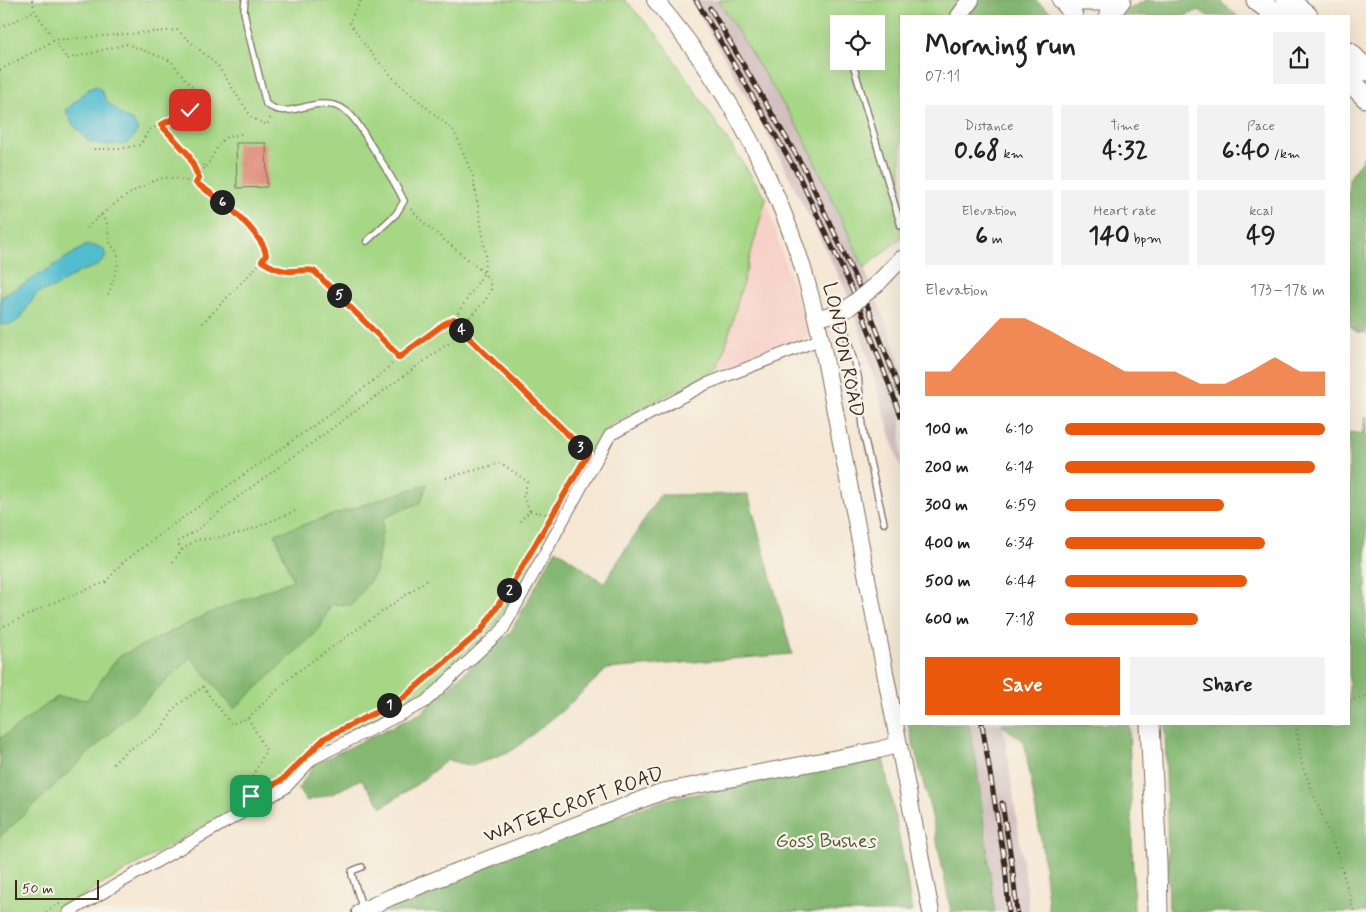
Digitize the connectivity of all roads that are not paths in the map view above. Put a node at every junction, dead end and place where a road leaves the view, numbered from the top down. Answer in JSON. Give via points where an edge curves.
{"nodes":[{"id":1,"x":245,"y":0,"type":"edge"},
{"id":2,"x":655,"y":0,"type":"edge"},
{"id":3,"x":971,"y":0,"type":"edge"},
{"id":4,"x":1062,"y":0,"type":"edge"},
{"id":5,"x":1078,"y":0,"type":"edge"},
{"id":6,"x":1103,"y":0,"type":"edge"},
{"id":7,"x":1121,"y":0,"type":"edge"},
{"id":8,"x":1257,"y":0,"type":"edge"},
{"id":9,"x":1287,"y":0,"type":"edge"},
{"id":10,"x":960,"y":15,"type":"edge"},
{"id":11,"x":1072,"y":15,"type":"edge"},
{"id":12,"x":1110,"y":15,"type":"edge"},
{"id":13,"x":1277,"y":15,"type":"edge"},
{"id":14,"x":1306,"y":15,"type":"edge"},
{"id":15,"x":1350,"y":55,"type":"edge"},
{"id":16,"x":855,"y":70,"type":"edge"},
{"id":17,"x":1366,"y":70,"type":"edge"},
{"id":18,"x":1350,"y":81,"type":"edge"},
{"id":19,"x":1366,"y":97,"type":"edge"},
{"id":20,"x":900,"y":223,"type":"edge"},
{"id":21,"x":367,"y":241,"type":"dead end"},
{"id":22,"x":900,"y":260,"type":"edge"},
{"id":23,"x":844,"y":309,"type":"junction"},
{"id":24,"x":817,"y":318,"type":"junction"},
{"id":25,"x":821,"y":339,"type":"junction"},
{"id":26,"x":884,"y":523,"type":"dead end"},
{"id":27,"x":1150,"y":725,"type":"edge"},
{"id":28,"x":899,"y":744,"type":"junction"},
{"id":29,"x":362,"y":867,"type":"dead end"},
{"id":30,"x":66,"y":907,"type":"edge"},
{"id":31,"x":362,"y":911,"type":"edge"},
{"id":32,"x":931,"y":912,"type":"edge"},
{"id":33,"x":1158,"y":912,"type":"edge"}],
"edges":[{"from":1,"to":21,"type":"lane","via":[[244,12],[266,104],[283,111],[320,104],[337,105],[361,129],[396,184],[404,201],[396,214]]},
{"from":2,"to":24,"type":"street","name":"LONDON ROAD","via":[[703,62],[752,145],[789,227]]},
{"from":3,"to":10,"type":"street"},
{"from":4,"to":11,"type":"main road"},
{"from":5,"to":6,"type":"highway"},
{"from":7,"to":12,"type":"main road"},
{"from":8,"to":13,"type":"highway"},
{"from":9,"to":14,"type":"highway"},
{"from":15,"to":17,"type":"highway"},
{"from":16,"to":20,"type":"lane"},
{"from":18,"to":19,"type":"highway"},
{"from":22,"to":23,"type":"street","bridge":true},
{"from":23,"to":24,"type":"street"},
{"from":23,"to":26,"type":"lane","via":[[858,376],[864,436]]},
{"from":24,"to":25,"type":"street","name":"LONDON ROAD"},
{"from":25,"to":28,"type":"street","name":"LONDON ROAD"},
{"from":25,"to":30,"type":"street","via":[[706,384],[610,435],[503,629],[425,702],[312,759],[285,788]]},
{"from":27,"to":33,"type":"main road"},
{"from":28,"to":31,"type":"street","name":"WATERCROFT ROAD","via":[[661,792]]},
{"from":28,"to":32,"type":"street","name":"LONDON ROAD"},
{"from":29,"to":31,"type":"lane","via":[[352,871]]}]}
